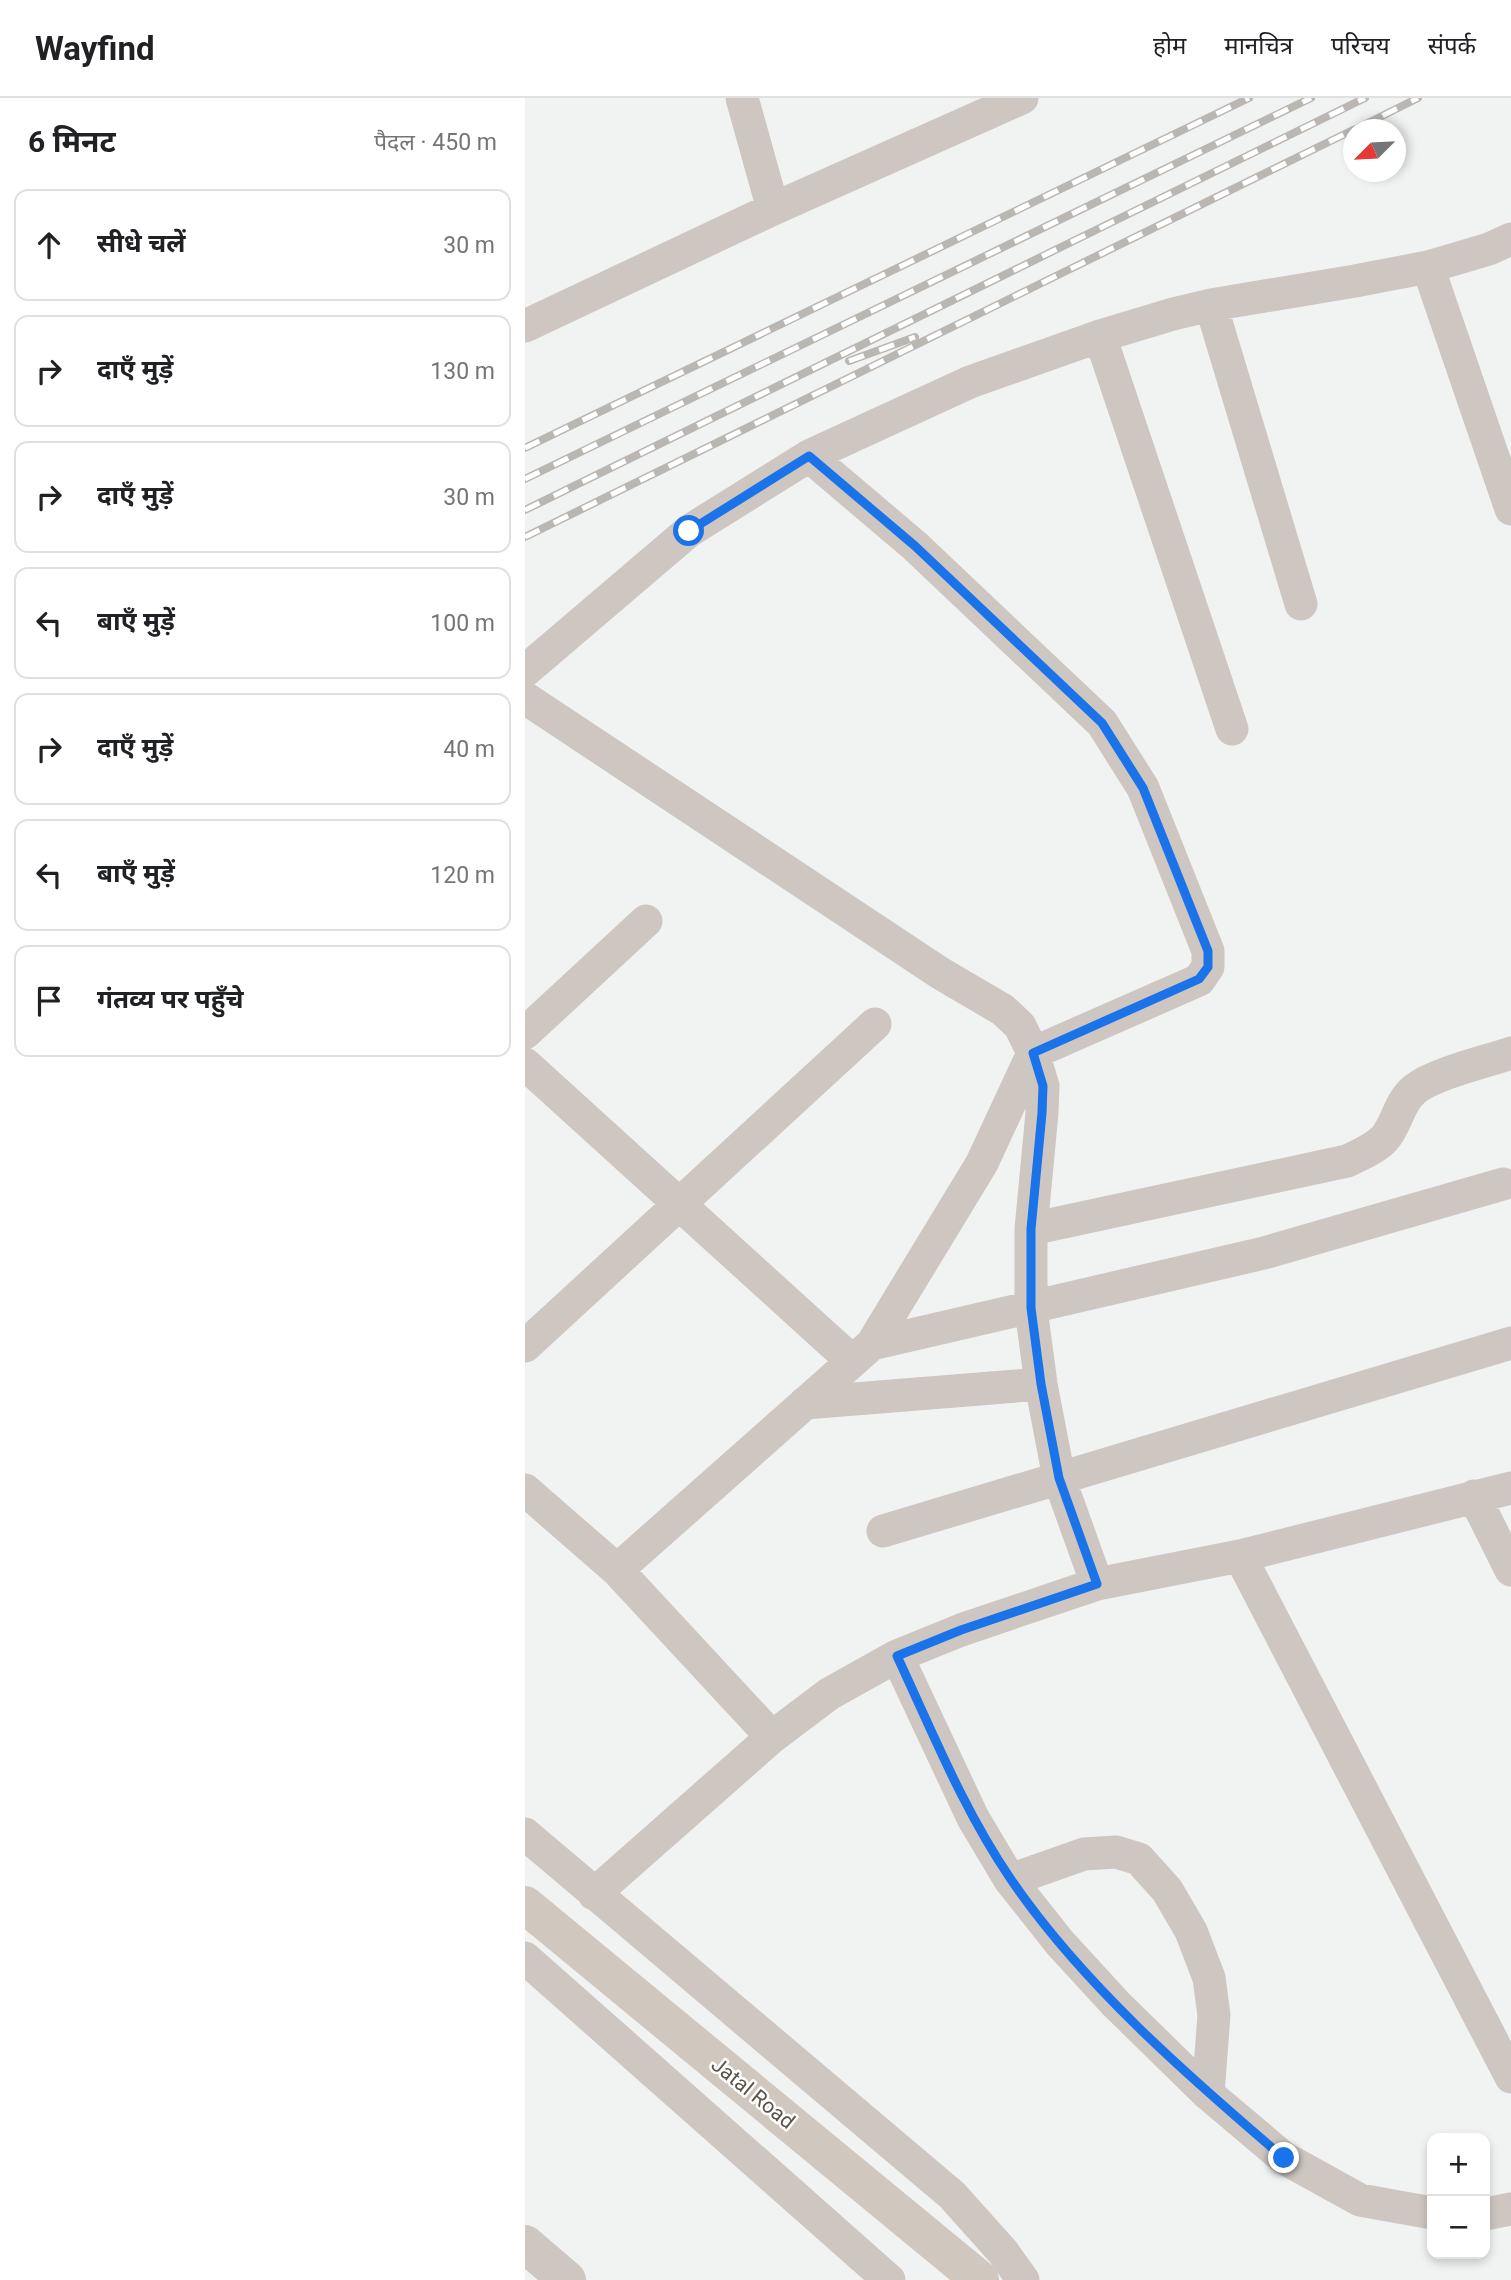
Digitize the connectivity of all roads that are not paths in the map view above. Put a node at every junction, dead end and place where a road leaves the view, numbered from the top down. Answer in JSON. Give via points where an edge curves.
{"nodes":[{"id":1,"x":741,"y":98,"type":"edge"},
{"id":2,"x":1021,"y":98,"type":"edge"},
{"id":3,"x":773,"y":209,"type":"junction"},
{"id":4,"x":1511,"y":239,"type":"edge"},
{"id":5,"x":1428,"y":267,"type":"junction"},
{"id":6,"x":1211,"y":305,"type":"junction"},
{"id":7,"x":525,"y":326,"type":"edge"},
{"id":8,"x":1100,"y":335,"type":"junction"},
{"id":9,"x":809,"y":456,"type":"junction"},
{"id":10,"x":1511,"y":509,"type":"edge"},
{"id":11,"x":1301,"y":604,"type":"dead end"},
{"id":12,"x":525,"y":671,"type":"edge"},
{"id":13,"x":525,"y":698,"type":"edge"},
{"id":14,"x":1232,"y":729,"type":"dead end"},
{"id":15,"x":646,"y":921,"type":"dead end"},
{"id":16,"x":875,"y":1024,"type":"dead end"},
{"id":17,"x":525,"y":1033,"type":"edge"},
{"id":18,"x":1033,"y":1053,"type":"junction"},
{"id":19,"x":1511,"y":1053,"type":"edge"},
{"id":20,"x":525,"y":1064,"type":"edge"},
{"id":21,"x":1503,"y":1184,"type":"dead end"},
{"id":22,"x":680,"y":1204,"type":"junction"},
{"id":23,"x":1031,"y":1229,"type":"junction"},
{"id":24,"x":1031,"y":1308,"type":"junction"},
{"id":25,"x":1511,"y":1343,"type":"edge"},
{"id":26,"x":525,"y":1346,"type":"edge"},
{"id":27,"x":862,"y":1353,"type":"junction"},
{"id":28,"x":1041,"y":1384,"type":"junction"},
{"id":29,"x":805,"y":1403,"type":"junction"},
{"id":30,"x":1059,"y":1478,"type":"junction"},
{"id":31,"x":1511,"y":1488,"type":"edge"},
{"id":32,"x":525,"y":1490,"type":"edge"},
{"id":33,"x":1474,"y":1496,"type":"junction"},
{"id":34,"x":883,"y":1531,"type":"dead end"},
{"id":35,"x":1240,"y":1556,"type":"junction"},
{"id":36,"x":617,"y":1570,"type":"junction"},
{"id":37,"x":1511,"y":1570,"type":"edge"},
{"id":38,"x":1097,"y":1584,"type":"junction"},
{"id":39,"x":897,"y":1656,"type":"junction"},
{"id":40,"x":772,"y":1737,"type":"junction"},
{"id":41,"x":525,"y":1834,"type":"edge"},
{"id":42,"x":1010,"y":1880,"type":"junction"},
{"id":43,"x":594,"y":1894,"type":"junction"},
{"id":44,"x":525,"y":1905,"type":"edge"},
{"id":45,"x":525,"y":1958,"type":"edge"},
{"id":46,"x":1511,"y":2077,"type":"edge"},
{"id":47,"x":1208,"y":2094,"type":"junction"},
{"id":48,"x":1511,"y":2210,"type":"edge"},
{"id":49,"x":1427,"y":2212,"type":"edge"},
{"id":50,"x":1490,"y":2213,"type":"edge"},
{"id":51,"x":525,"y":2244,"type":"edge"},
{"id":52,"x":566,"y":2280,"type":"edge"},
{"id":53,"x":890,"y":2280,"type":"edge"},
{"id":54,"x":981,"y":2280,"type":"edge"},
{"id":55,"x":1023,"y":2280,"type":"edge"}],
"edges":[{"from":1,"to":3,"type":"street"},
{"from":2,"to":3,"type":"street"},
{"from":3,"to":7,"type":"street"},
{"from":4,"to":5,"type":"street"},
{"from":5,"to":6,"type":"street"},
{"from":5,"to":10,"type":"street"},
{"from":6,"to":8,"type":"street"},
{"from":6,"to":11,"type":"street"},
{"from":8,"to":9,"type":"street","via":[[970,382]]},
{"from":8,"to":14,"type":"street"},
{"from":9,"to":12,"type":"street","via":[[689,531]]},
{"from":9,"to":18,"type":"street","via":[[915,546],[1102,723],[1143,788],[1208,951],[1208,967],[1199,979]]},
{"from":13,"to":18,"type":"street","via":[[940,974],[1003,1010],[1020,1026]]},
{"from":15,"to":17,"type":"street"},
{"from":16,"to":22,"type":"street"},
{"from":18,"to":23,"type":"street","via":[[1043,1086]]},
{"from":18,"to":27,"type":"street","via":[[982,1163]]},
{"from":19,"to":23,"type":"street","via":[[1416,1089],[1400,1107],[1386,1138],[1347,1161]]},
{"from":20,"to":22,"type":"street"},
{"from":21,"to":24,"type":"street","via":[[1264,1253]]},
{"from":22,"to":26,"type":"street"},
{"from":22,"to":27,"type":"street"},
{"from":23,"to":24,"type":"street"},
{"from":24,"to":27,"type":"street"},
{"from":24,"to":28,"type":"street"},
{"from":25,"to":30,"type":"street"},
{"from":27,"to":29,"type":"street"},
{"from":28,"to":29,"type":"street"},
{"from":28,"to":30,"type":"street"},
{"from":29,"to":36,"type":"street"},
{"from":30,"to":34,"type":"street"},
{"from":30,"to":38,"type":"street"},
{"from":31,"to":33,"type":"street"},
{"from":32,"to":36,"type":"street"},
{"from":33,"to":35,"type":"street"},
{"from":33,"to":37,"type":"street"},
{"from":35,"to":38,"type":"street"},
{"from":35,"to":46,"type":"street"},
{"from":36,"to":40,"type":"street"},
{"from":38,"to":39,"type":"street"},
{"from":39,"to":40,"type":"street","via":[[829,1694]]},
{"from":39,"to":42,"type":"street","via":[[973,1818]]},
{"from":40,"to":43,"type":"street"},
{"from":41,"to":43,"type":"street"},
{"from":42,"to":47,"type":"street","via":[[1116,2004]]},
{"from":42,"to":47,"type":"street","via":[[1084,1854],[1116,1852],[1139,1859],[1167,1890],[1191,1931],[1209,1978],[1215,2015]]},
{"from":43,"to":55,"type":"street","via":[[952,2195]]},
{"from":44,"to":54,"type":"main road","name":"Jatal Road"},
{"from":45,"to":53,"type":"street"},
{"from":47,"to":49,"type":"street","via":[[1284,2158],[1360,2200]]},
{"from":48,"to":50,"type":"street"},
{"from":51,"to":52,"type":"street"}]}
